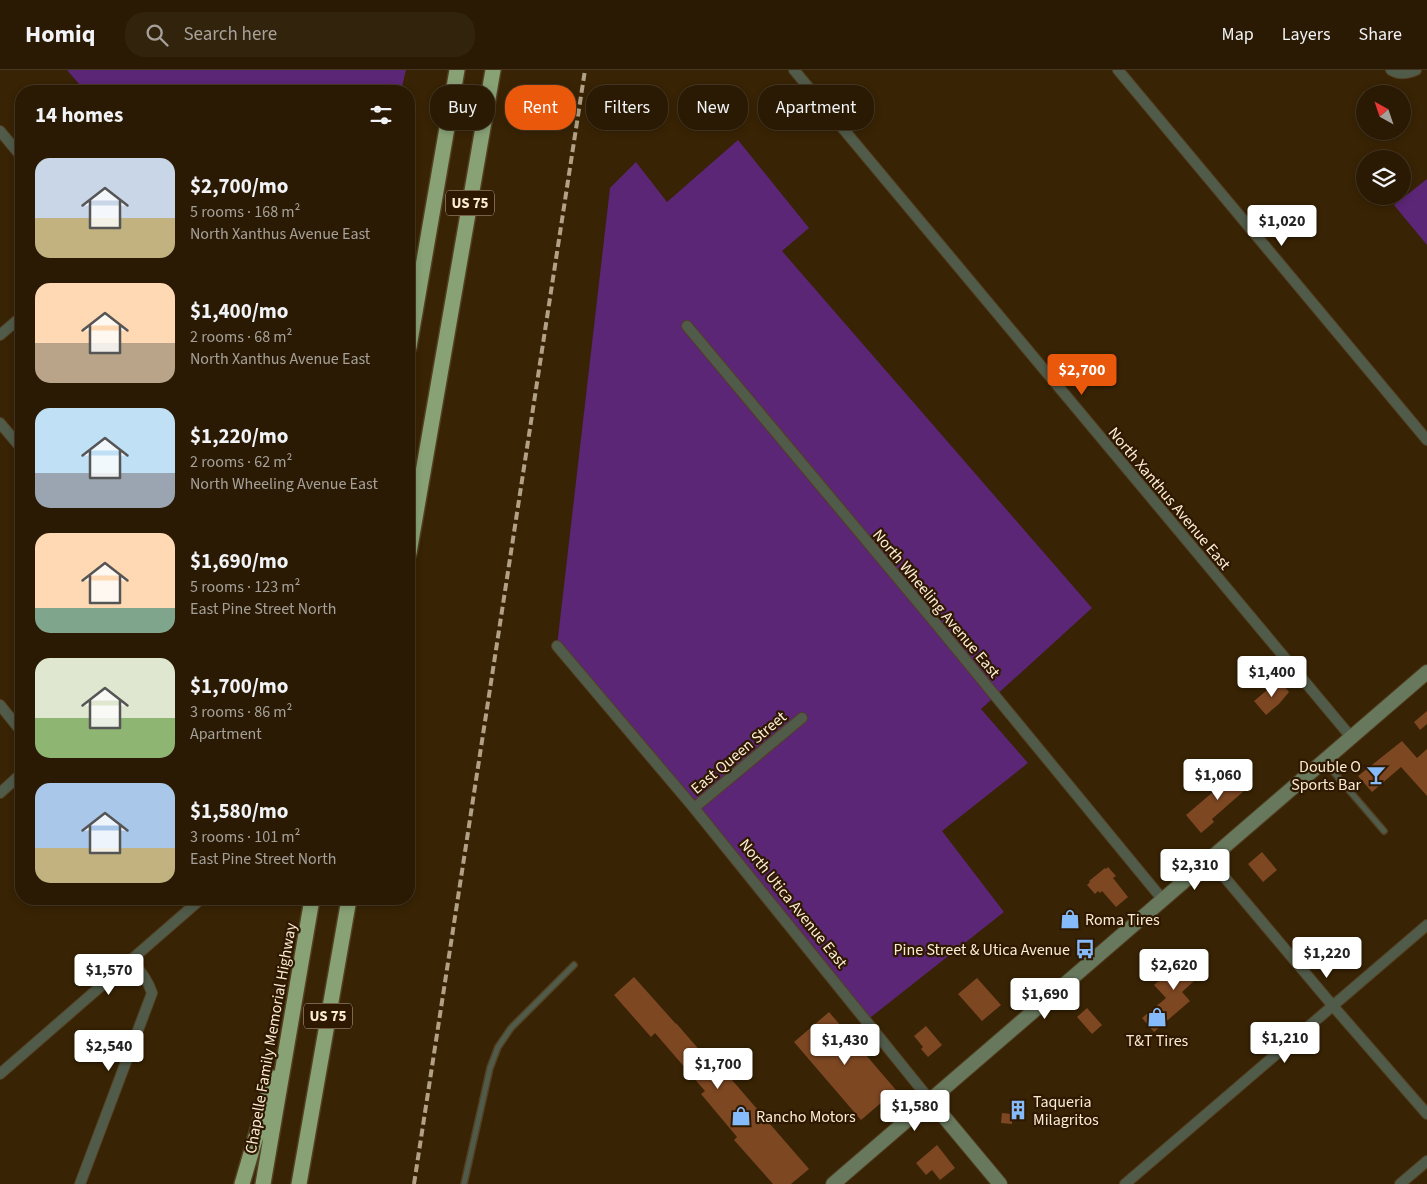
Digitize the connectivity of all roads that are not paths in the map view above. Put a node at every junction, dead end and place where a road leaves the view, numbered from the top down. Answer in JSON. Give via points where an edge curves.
{"nodes":[{"id":1,"x":457,"y":70,"type":"edge"},
{"id":2,"x":493,"y":70,"type":"edge"},
{"id":3,"x":794,"y":70,"type":"edge"},
{"id":4,"x":1118,"y":70,"type":"edge"},
{"id":5,"x":1391,"y":70,"type":"edge"},
{"id":6,"x":1416,"y":70,"type":"edge"},
{"id":7,"x":2,"y":138,"type":"edge"},
{"id":8,"x":15,"y":150,"type":"edge"},
{"id":9,"x":415,"y":312,"type":"edge"},
{"id":10,"x":15,"y":322,"type":"edge"},
{"id":11,"x":687,"y":326,"type":"dead end"},
{"id":12,"x":0,"y":336,"type":"edge"},
{"id":13,"x":0,"y":423,"type":"edge"},
{"id":14,"x":1427,"y":440,"type":"edge"},
{"id":15,"x":15,"y":441,"type":"edge"},
{"id":16,"x":415,"y":518,"type":"edge"},
{"id":17,"x":557,"y":646,"type":"dead end"},
{"id":18,"x":1427,"y":672,"type":"edge"},
{"id":19,"x":0,"y":705,"type":"edge"},
{"id":20,"x":802,"y":718,"type":"dead end"},
{"id":21,"x":15,"y":724,"type":"edge"},
{"id":22,"x":1350,"y":737,"type":"junction"},
{"id":23,"x":1323,"y":761,"type":"junction"},
{"id":24,"x":15,"y":779,"type":"edge"},
{"id":25,"x":0,"y":793,"type":"edge"},
{"id":26,"x":694,"y":808,"type":"junction"},
{"id":27,"x":1384,"y":831,"type":"dead end"},
{"id":28,"x":1210,"y":860,"type":"junction"},
{"id":29,"x":1163,"y":900,"type":"junction"},
{"id":30,"x":194,"y":905,"type":"edge"},
{"id":31,"x":311,"y":905,"type":"edge"},
{"id":32,"x":348,"y":905,"type":"edge"},
{"id":33,"x":1427,"y":925,"type":"edge"},
{"id":34,"x":131,"y":960,"type":"junction"},
{"id":35,"x":574,"y":965,"type":"dead end"},
{"id":36,"x":294,"y":1002,"type":"junction"},
{"id":37,"x":1333,"y":1006,"type":"junction"},
{"id":38,"x":0,"y":1074,"type":"edge"},
{"id":39,"x":930,"y":1100,"type":"junction"},
{"id":40,"x":1427,"y":1114,"type":"edge"},
{"id":41,"x":308,"y":1134,"type":"junction"},
{"id":42,"x":1427,"y":1161,"type":"edge"},
{"id":43,"x":80,"y":1184,"type":"edge"},
{"id":44,"x":242,"y":1184,"type":"edge"},
{"id":45,"x":263,"y":1184,"type":"edge"},
{"id":46,"x":299,"y":1184,"type":"edge"},
{"id":47,"x":305,"y":1184,"type":"edge"},
{"id":48,"x":464,"y":1184,"type":"edge"},
{"id":49,"x":833,"y":1184,"type":"edge"},
{"id":50,"x":1000,"y":1184,"type":"edge"},
{"id":51,"x":1125,"y":1184,"type":"edge"},
{"id":52,"x":1400,"y":1184,"type":"edge"}],
"edges":[{"from":1,"to":9,"type":"highway","number":"US 75"},
{"from":2,"to":16,"type":"highway","number":"US 75"},
{"from":3,"to":22,"type":"street","name":"North Xanthus Avenue East"},
{"from":4,"to":14,"type":"street"},
{"from":5,"to":6,"type":"street","via":[[1400,74]]},
{"from":7,"to":8,"type":"street"},
{"from":10,"to":12,"type":"street"},
{"from":11,"to":29,"type":"street","name":"North Wheeling Avenue East"},
{"from":13,"to":15,"type":"street"},
{"from":17,"to":26,"type":"street","name":"North Utica Avenue East"},
{"from":18,"to":22,"type":"main road"},
{"from":19,"to":21,"type":"street"},
{"from":20,"to":26,"type":"street","name":"East Queen Street"},
{"from":22,"to":23,"type":"main road"},
{"from":23,"to":27,"type":"lane"},
{"from":23,"to":28,"type":"main road"},
{"from":24,"to":25,"type":"street"},
{"from":26,"to":39,"type":"street","name":"North Utica Avenue East"},
{"from":28,"to":29,"type":"main road"},
{"from":28,"to":37,"type":"street"},
{"from":29,"to":39,"type":"main road"},
{"from":30,"to":34,"type":"street"},
{"from":31,"to":36,"type":"highway","name":"Chapelle Family Memorial Highway","number":"US 75"},
{"from":32,"to":41,"type":"highway","number":"US 75"},
{"from":33,"to":37,"type":"street"},
{"from":34,"to":38,"type":"street"},
{"from":34,"to":43,"type":"street","via":[[147,980],[152,993]]},
{"from":35,"to":48,"type":"lane","via":[[511,1028],[498,1047],[490,1068]]},
{"from":36,"to":44,"type":"highway"},
{"from":36,"to":45,"type":"highway","name":"Chapelle Family Memorial Highway","number":"US 75"},
{"from":37,"to":40,"type":"street"},
{"from":37,"to":51,"type":"street"},
{"from":39,"to":49,"type":"main road"},
{"from":39,"to":50,"type":"main road","name":"North Utica Avenue East"},
{"from":41,"to":46,"type":"highway","number":"US 75"},
{"from":41,"to":47,"type":"highway"},
{"from":42,"to":52,"type":"street"}]}
